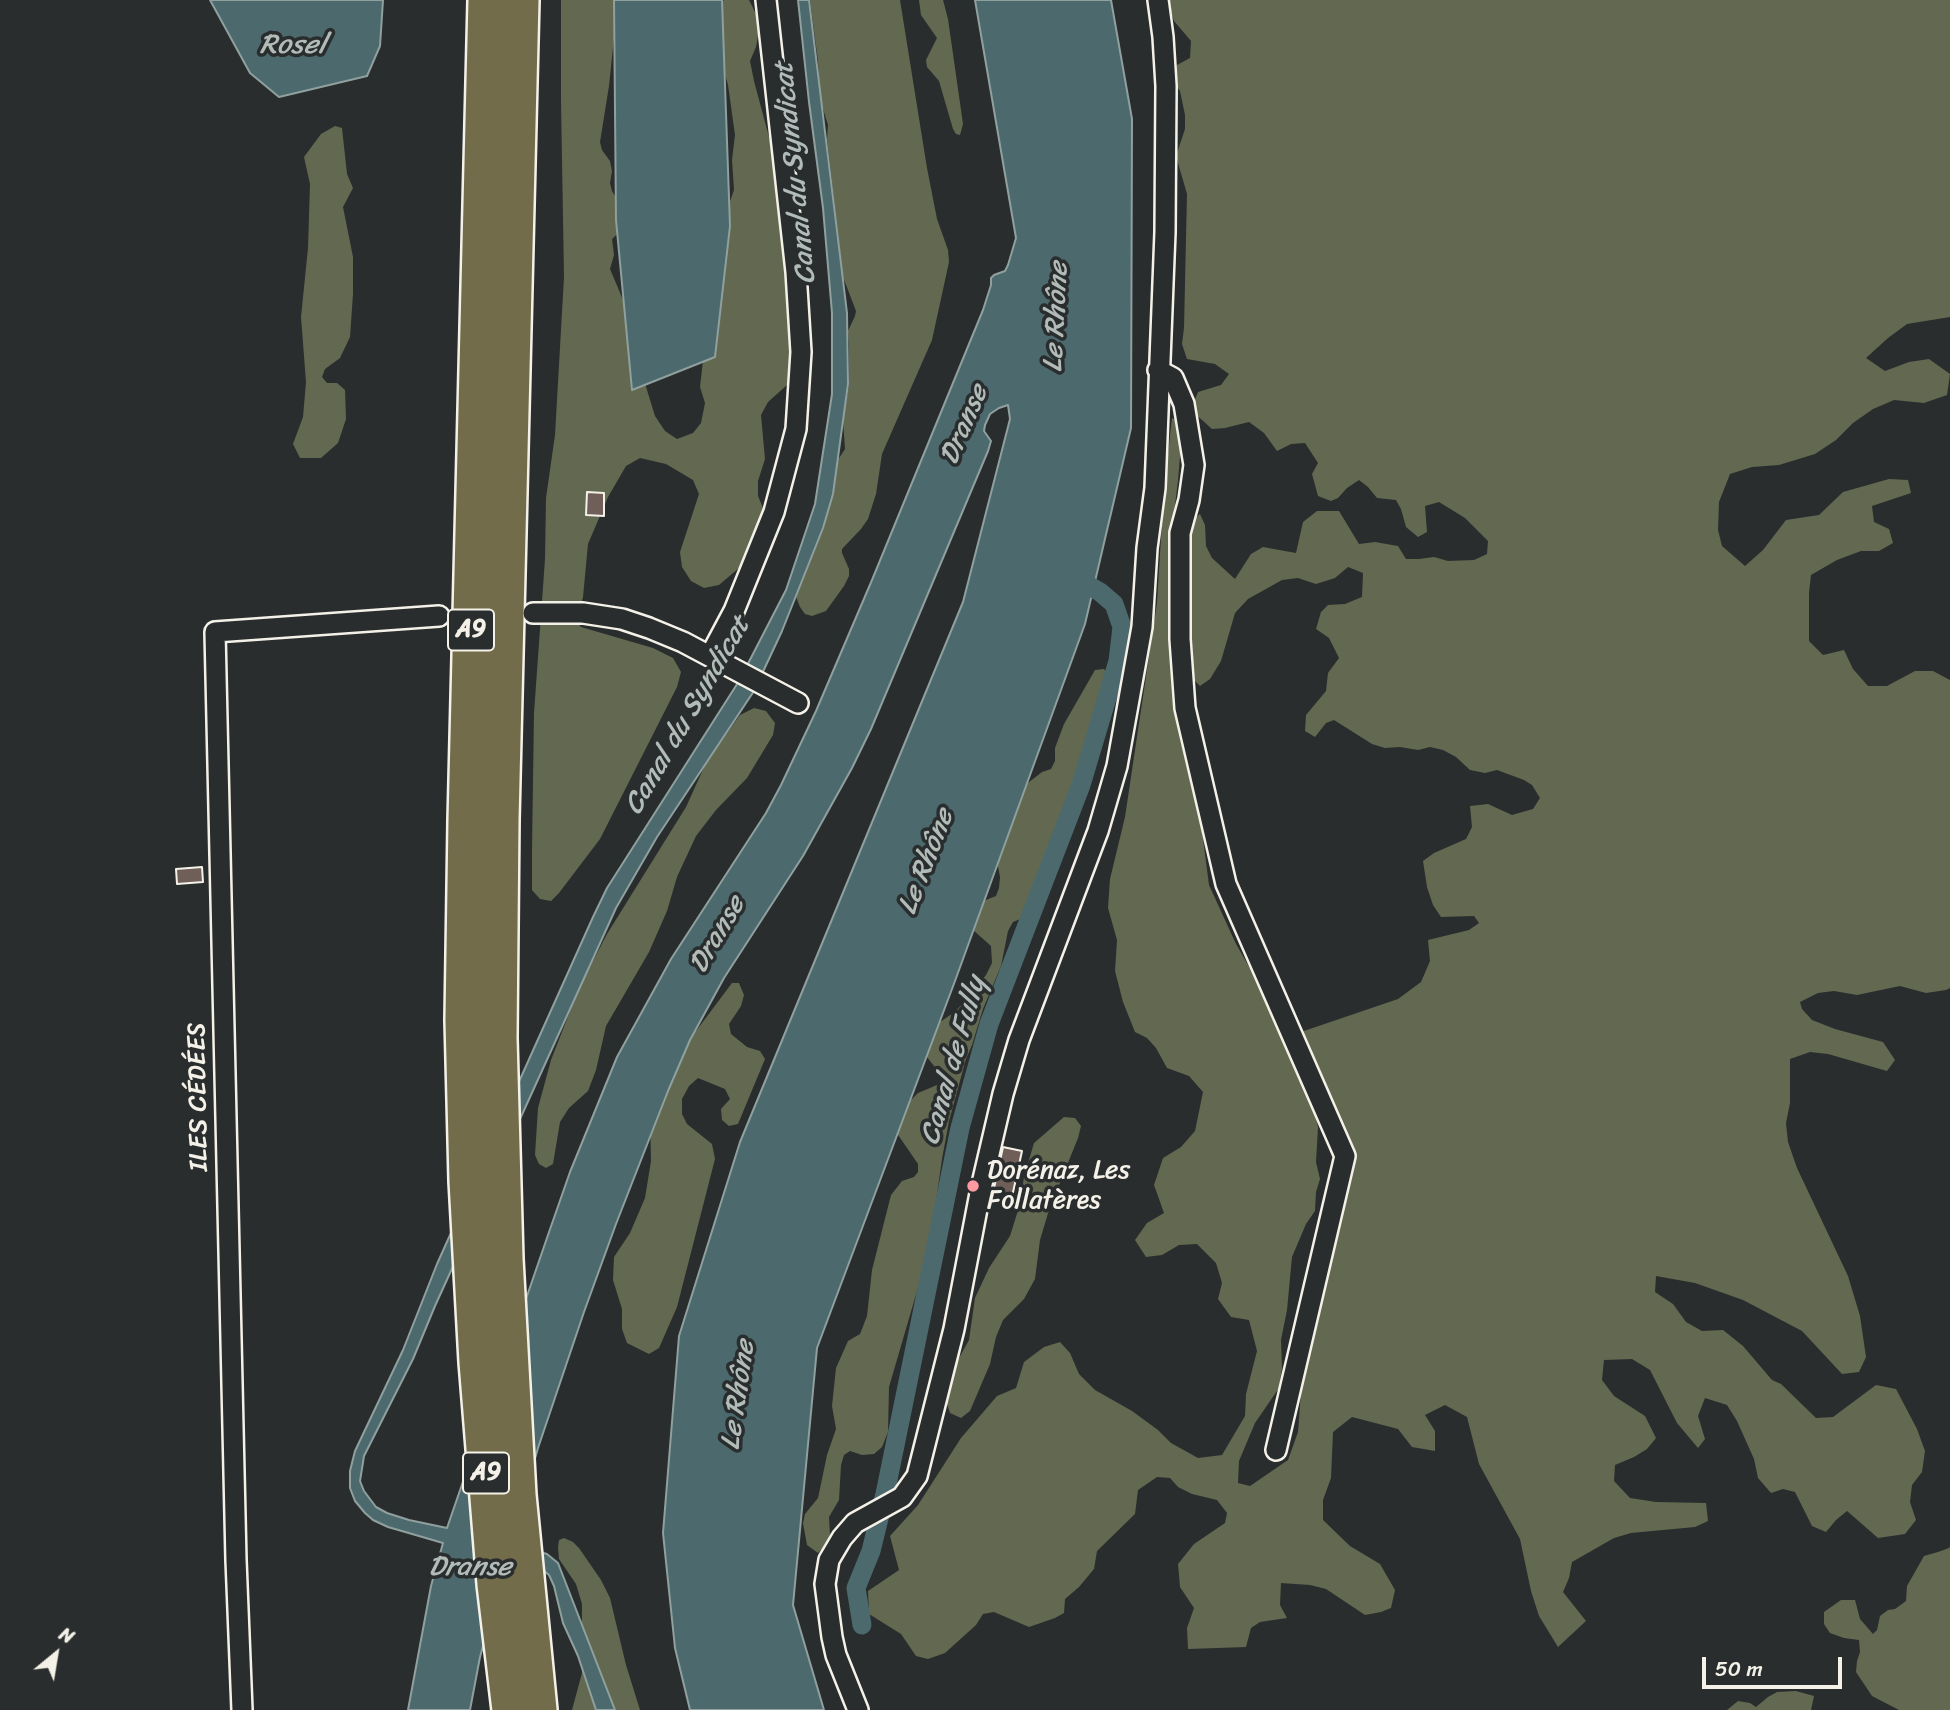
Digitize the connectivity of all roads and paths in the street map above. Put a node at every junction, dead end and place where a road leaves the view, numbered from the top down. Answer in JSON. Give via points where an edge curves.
{"nodes":[{"id":1,"x":487,"y":0,"type":"edge"},
{"id":2,"x":520,"y":0,"type":"edge"},
{"id":3,"x":766,"y":0,"type":"edge"},
{"id":4,"x":1158,"y":0,"type":"edge"},
{"id":5,"x":1158,"y":370,"type":"junction"},
{"id":6,"x":533,"y":613,"type":"dead end"},
{"id":7,"x":439,"y":617,"type":"dead end"},
{"id":8,"x":717,"y":659,"type":"junction"},
{"id":9,"x":798,"y":704,"type":"dead end"},
{"id":10,"x":488,"y":1259,"type":"junction"},
{"id":11,"x":1276,"y":1450,"type":"dead end"},
{"id":12,"x":510,"y":1698,"type":"edge"},
{"id":13,"x":242,"y":1710,"type":"edge"},
{"id":14,"x":538,"y":1710,"type":"edge"},
{"id":15,"x":858,"y":1710,"type":"edge"}],
"edges":[{"from":1,"to":10,"type":"highway","number":"A9","via":[[464,1020]]},
{"from":2,"to":10,"type":"highway","number":"A9","via":[[498,1038]]},
{"from":3,"to":8,"type":"street","via":[[802,352],[796,429],[775,512]]},
{"from":4,"to":5,"type":"street","via":[[1166,86]]},
{"from":5,"to":11,"type":"street","via":[[1173,378],[1184,404],[1194,465],[1180,533],[1185,708],[1226,884],[1345,1156]]},
{"from":5,"to":15,"type":"street","via":[[1155,488],[1142,627],[1117,766],[1098,831],[1019,1040],[989,1153],[922,1463],[902,1497],[858,1520],[829,1560],[826,1602],[834,1646]]},
{"from":6,"to":8,"type":"street","via":[[622,619]]},
{"from":7,"to":13,"type":"street","name":"ILES CÉDÉES","via":[[215,632]]},
{"from":8,"to":9,"type":"street"},
{"from":10,"to":12,"type":"highway","number":"A9","via":[[486,1466]]},
{"from":10,"to":14,"type":"highway","number":"A9"}]}
